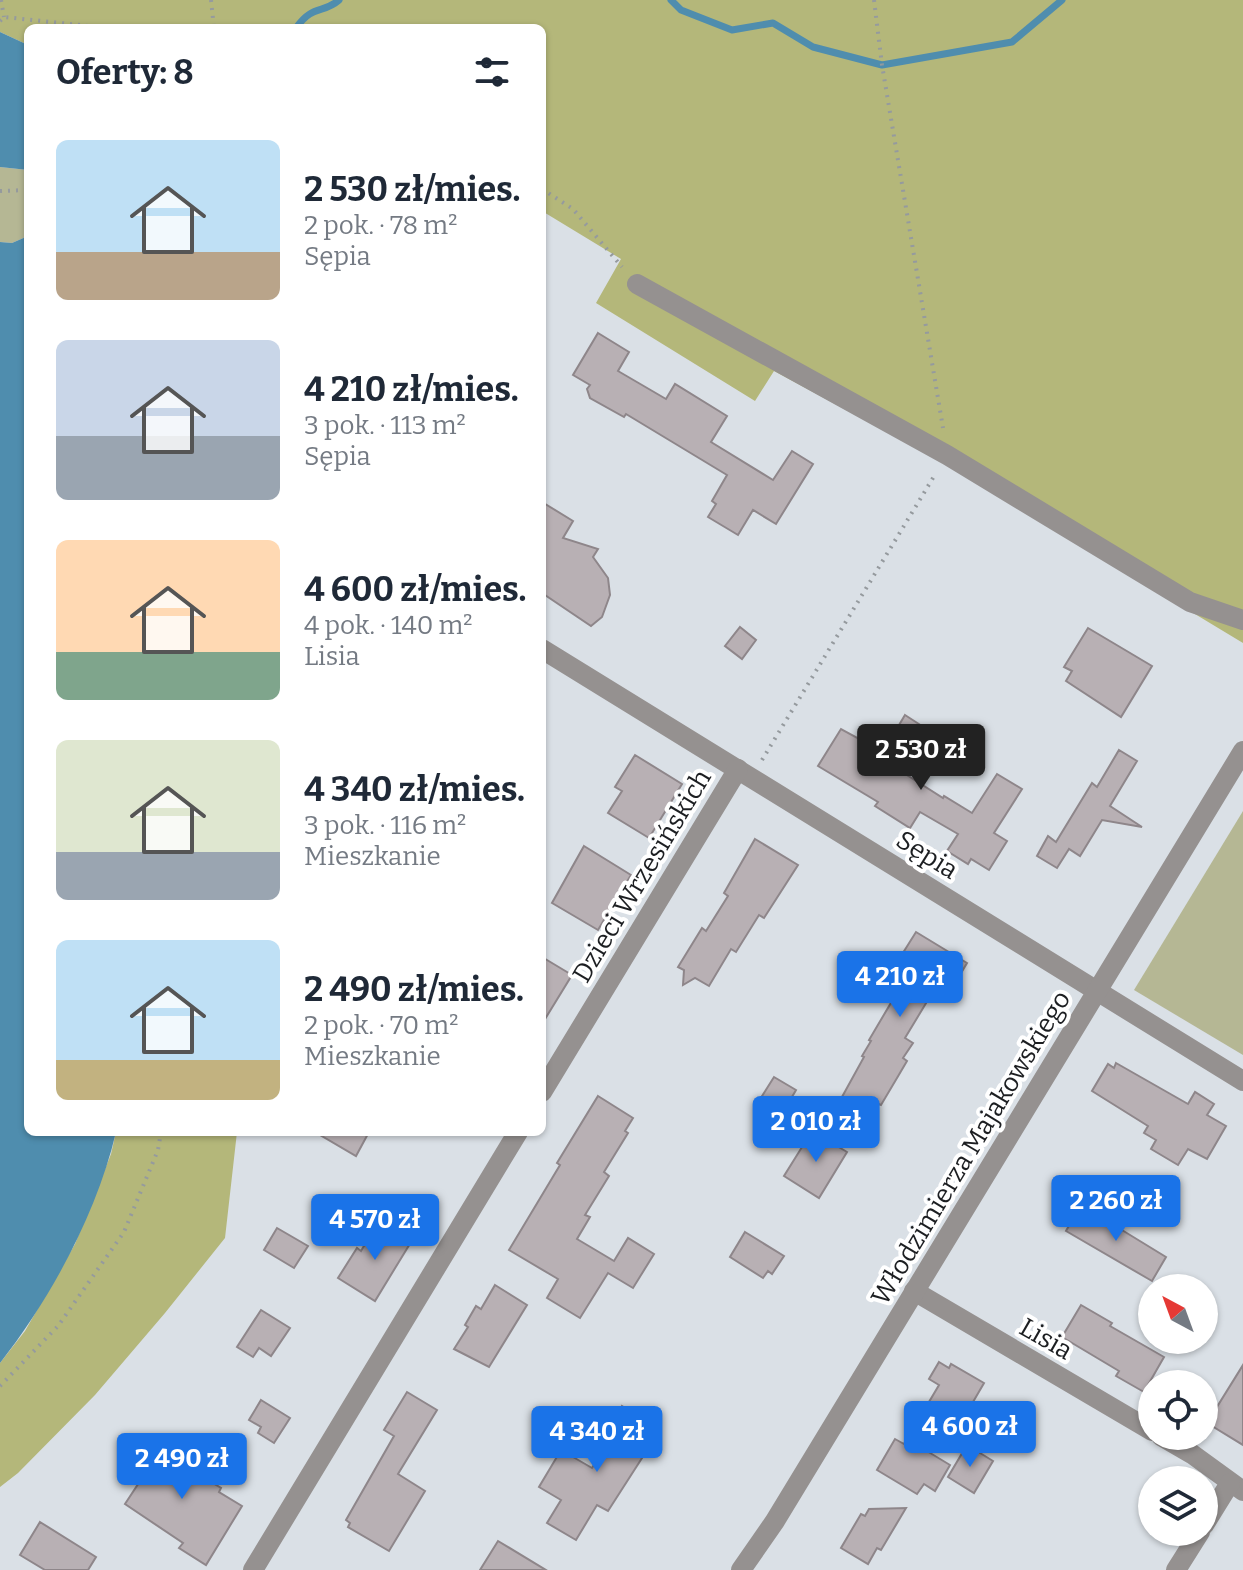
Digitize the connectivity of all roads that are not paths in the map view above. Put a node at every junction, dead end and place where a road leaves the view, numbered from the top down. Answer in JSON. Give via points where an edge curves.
{"nodes":[{"id":1,"x":637,"y":284,"type":"road end"},
{"id":2,"x":1243,"y":620,"type":"edge"},
{"id":3,"x":546,"y":651,"type":"edge"},
{"id":4,"x":1243,"y":751,"type":"edge"},
{"id":5,"x":738,"y":769,"type":"junction"},
{"id":6,"x":1097,"y":990,"type":"junction"},
{"id":7,"x":1243,"y":1081,"type":"edge"},
{"id":8,"x":546,"y":1085,"type":"edge"},
{"id":9,"x":516,"y":1136,"type":"edge"},
{"id":10,"x":914,"y":1291,"type":"junction"},
{"id":11,"x":1138,"y":1423,"type":"edge"},
{"id":12,"x":1185,"y":1450,"type":"edge"},
{"id":13,"x":1237,"y":1487,"type":"edge"},
{"id":14,"x":1218,"y":1509,"type":"edge"},
{"id":15,"x":1191,"y":1546,"type":"edge"},
{"id":16,"x":253,"y":1570,"type":"edge"},
{"id":17,"x":741,"y":1570,"type":"edge"},
{"id":18,"x":1176,"y":1570,"type":"edge"}],
"edges":[{"from":1,"to":2,"type":"street","via":[[947,455],[1190,602]]},
{"from":3,"to":5,"type":"street","name":"Sępia"},
{"from":4,"to":6,"type":"street","name":"Włodzimierza Majakowskiego"},
{"from":5,"to":6,"type":"street","name":"Sępia"},
{"from":5,"to":8,"type":"street","name":"Dzieci Wrzesińskich"},
{"from":6,"to":7,"type":"street","name":"Sępia"},
{"from":6,"to":10,"type":"street","name":"Włodzimierza Majakowskiego"},
{"from":9,"to":16,"type":"street"},
{"from":10,"to":11,"type":"street","name":"Lisia"},
{"from":10,"to":17,"type":"street","name":"Włodzimierza Majakowskiego"},
{"from":12,"to":13,"type":"street"},
{"from":13,"to":14,"type":"street"},
{"from":15,"to":18,"type":"street"}]}
